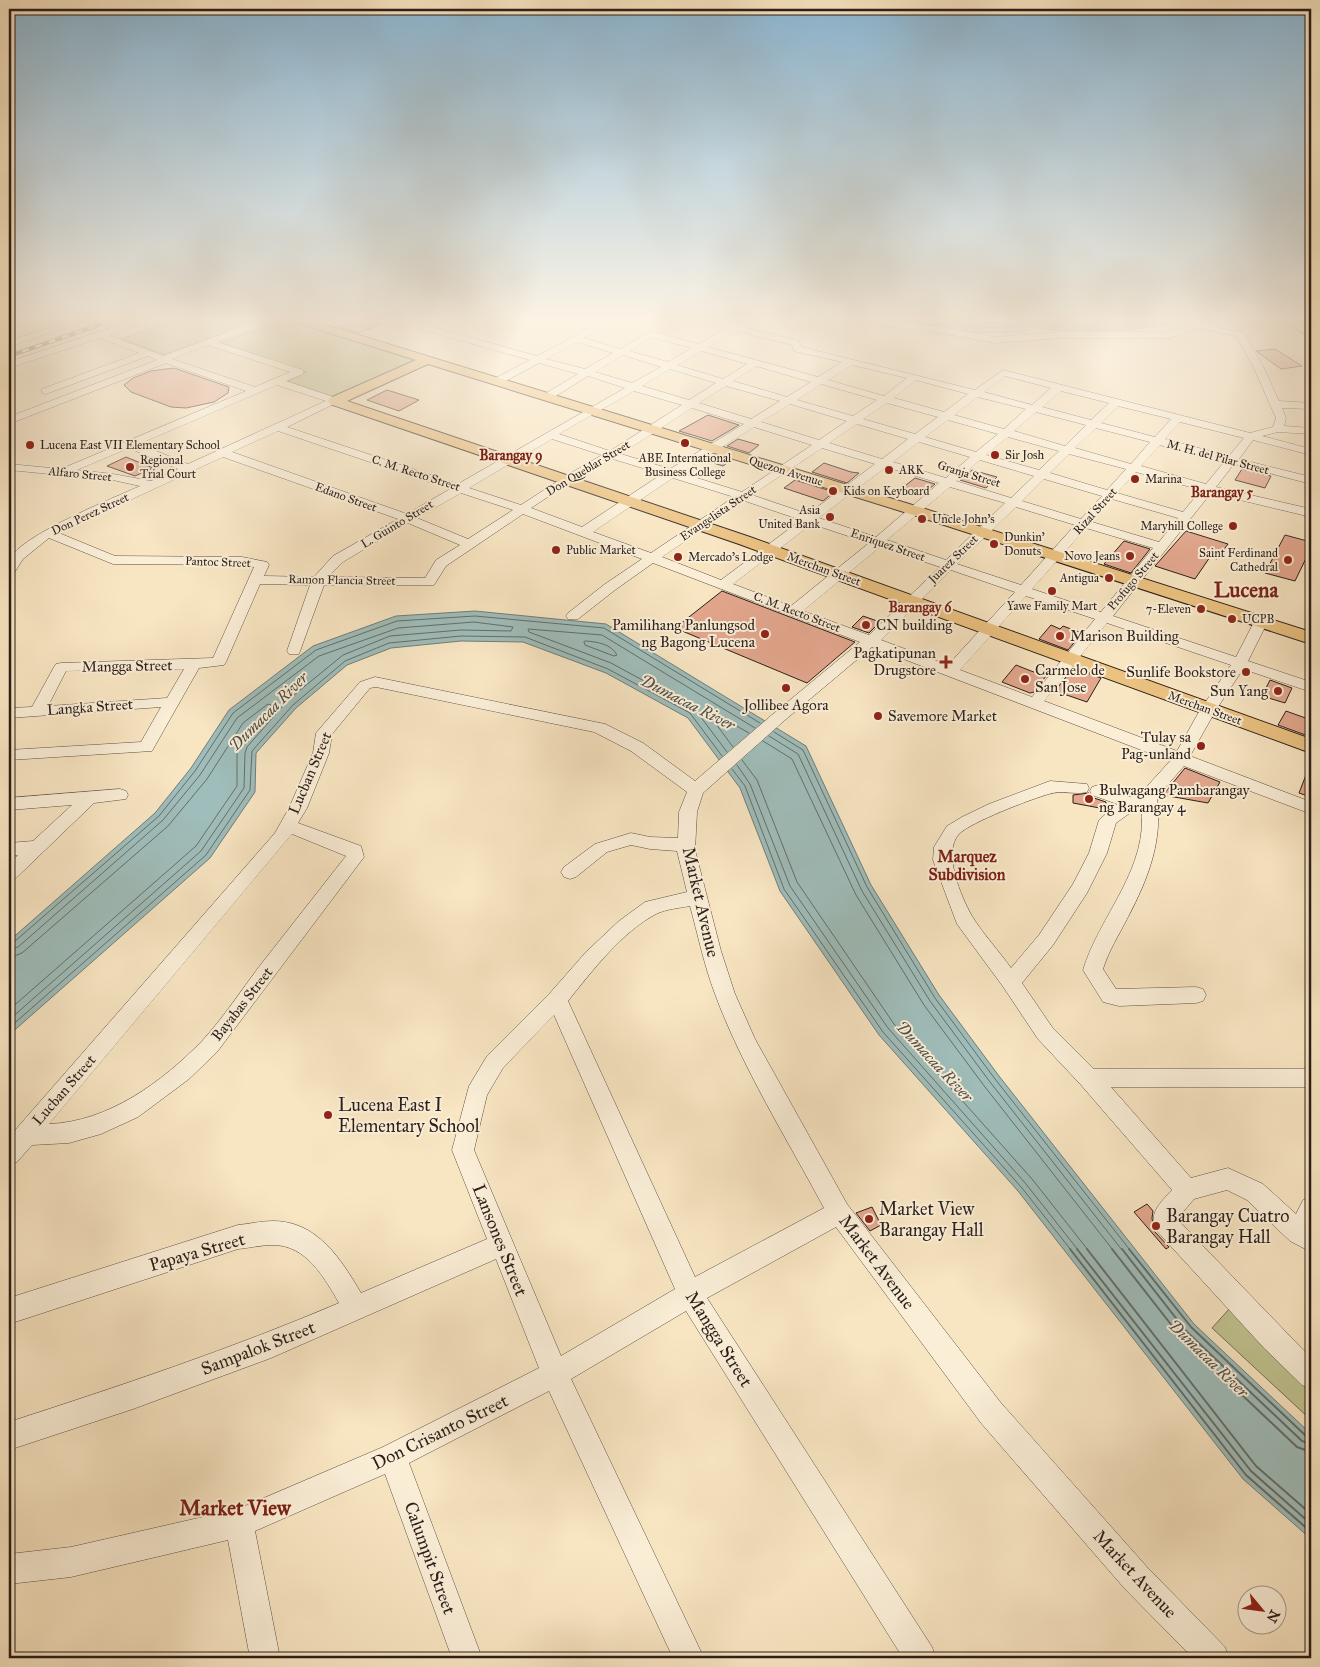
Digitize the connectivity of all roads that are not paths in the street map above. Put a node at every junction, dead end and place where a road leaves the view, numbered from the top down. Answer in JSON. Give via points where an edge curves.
{"nodes":[{"id":1,"x":75,"y":395,"type":"edge"},
{"id":2,"x":248,"y":395,"type":"edge"},
{"id":3,"x":316,"y":395,"type":"edge"},
{"id":4,"x":349,"y":395,"type":"edge"},
{"id":5,"x":541,"y":395,"type":"edge"},
{"id":6,"x":552,"y":395,"type":"edge"},
{"id":7,"x":620,"y":395,"type":"edge"},
{"id":8,"x":660,"y":395,"type":"edge"},
{"id":9,"x":706,"y":395,"type":"edge"},
{"id":10,"x":771,"y":395,"type":"edge"},
{"id":11,"x":797,"y":395,"type":"edge"},
{"id":12,"x":872,"y":395,"type":"edge"},
{"id":13,"x":891,"y":395,"type":"edge"},
{"id":14,"x":975,"y":395,"type":"edge"},
{"id":15,"x":985,"y":395,"type":"edge"},
{"id":16,"x":1050,"y":395,"type":"edge"},
{"id":17,"x":1084,"y":395,"type":"edge"},
{"id":18,"x":1271,"y":395,"type":"edge"},
{"id":19,"x":548,"y":397,"type":"junction"},
{"id":20,"x":886,"y":399,"type":"junction"},
{"id":21,"x":789,"y":400,"type":"junction"},
{"id":22,"x":335,"y":401,"type":"junction"},
{"id":23,"x":1115,"y":403,"type":"junction"},
{"id":24,"x":691,"y":404,"type":"junction"},
{"id":25,"x":1275,"y":404,"type":"junction"},
{"id":26,"x":1311,"y":406,"type":"edge"},
{"id":27,"x":1035,"y":408,"type":"junction"},
{"id":28,"x":591,"y":411,"type":"junction"},
{"id":29,"x":947,"y":415,"type":"junction"},
{"id":30,"x":1178,"y":418,"type":"junction"},
{"id":31,"x":855,"y":420,"type":"junction"},
{"id":32,"x":9,"y":421,"type":"edge"},
{"id":33,"x":752,"y":422,"type":"junction"},
{"id":34,"x":1095,"y":425,"type":"junction"},
{"id":35,"x":278,"y":428,"type":"junction"},
{"id":36,"x":651,"y":429,"type":"junction"},
{"id":37,"x":1278,"y":429,"type":"junction"},
{"id":38,"x":1311,"y":431,"type":"edge"},
{"id":39,"x":1007,"y":432,"type":"junction"},
{"id":40,"x":550,"y":435,"type":"junction"},
{"id":41,"x":1251,"y":436,"type":"junction"},
{"id":42,"x":918,"y":438,"type":"junction"},
{"id":43,"x":1157,"y":441,"type":"junction"},
{"id":44,"x":821,"y":443,"type":"junction"},
{"id":45,"x":130,"y":444,"type":"junction"},
{"id":46,"x":712,"y":448,"type":"junction"},
{"id":47,"x":1068,"y":450,"type":"junction"},
{"id":48,"x":1311,"y":452,"type":"edge"},
{"id":49,"x":223,"y":453,"type":"junction"},
{"id":50,"x":611,"y":455,"type":"junction"},
{"id":51,"x":978,"y":456,"type":"junction"},
{"id":52,"x":510,"y":458,"type":"junction"},
{"id":53,"x":1231,"y":461,"type":"junction"},
{"id":54,"x":886,"y":462,"type":"junction"},
{"id":55,"x":9,"y":467,"type":"edge"},
{"id":56,"x":189,"y":468,"type":"junction"},
{"id":57,"x":1134,"y":468,"type":"junction"},
{"id":58,"x":781,"y":470,"type":"junction"},
{"id":59,"x":65,"y":471,"type":"junction"},
{"id":60,"x":672,"y":474,"type":"junction"},
{"id":61,"x":1041,"y":474,"type":"junction"},
{"id":62,"x":568,"y":479,"type":"junction"},
{"id":63,"x":1311,"y":481,"type":"edge"},
{"id":64,"x":948,"y":482,"type":"junction"},
{"id":65,"x":152,"y":485,"type":"junction"},
{"id":66,"x":460,"y":487,"type":"junction"},
{"id":67,"x":1209,"y":489,"type":"junction"},
{"id":68,"x":848,"y":490,"type":"junction"},
{"id":69,"x":1110,"y":494,"type":"junction"},
{"id":70,"x":742,"y":496,"type":"junction"},
{"id":71,"x":630,"y":501,"type":"junction"},
{"id":72,"x":1013,"y":502,"type":"junction"},
{"id":73,"x":522,"y":508,"type":"junction"},
{"id":74,"x":912,"y":510,"type":"junction"},
{"id":75,"x":1311,"y":514,"type":"edge"},
{"id":76,"x":1187,"y":517,"type":"junction"},
{"id":77,"x":407,"y":518,"type":"junction"},
{"id":78,"x":812,"y":520,"type":"junction"},
{"id":79,"x":1084,"y":524,"type":"junction"},
{"id":80,"x":699,"y":526,"type":"junction"},
{"id":81,"x":584,"y":532,"type":"junction"},
{"id":82,"x":981,"y":532,"type":"junction"},
{"id":83,"x":48,"y":533,"type":"junction"},
{"id":84,"x":878,"y":542,"type":"junction"},
{"id":85,"x":469,"y":544,"type":"junction"},
{"id":86,"x":1162,"y":547,"type":"junction"},
{"id":87,"x":768,"y":550,"type":"junction"},
{"id":88,"x":652,"y":557,"type":"junction"},
{"id":89,"x":1055,"y":557,"type":"junction"},
{"id":90,"x":947,"y":565,"type":"junction"},
{"id":91,"x":9,"y":570,"type":"edge"},
{"id":92,"x":840,"y":574,"type":"junction"},
{"id":93,"x":254,"y":580,"type":"junction"},
{"id":94,"x":319,"y":580,"type":"junction"},
{"id":95,"x":1133,"y":581,"type":"junction"},
{"id":96,"x":429,"y":582,"type":"joint"},
{"id":97,"x":724,"y":584,"type":"junction"},
{"id":98,"x":1024,"y":591,"type":"junction"},
{"id":99,"x":910,"y":600,"type":"junction"},
{"id":100,"x":794,"y":611,"type":"junction"},
{"id":101,"x":573,"y":616,"type":"dead end"},
{"id":102,"x":1104,"y":617,"type":"junction"},
{"id":103,"x":1261,"y":621,"type":"junction"},
{"id":104,"x":990,"y":628,"type":"junction"},
{"id":105,"x":1311,"y":638,"type":"edge"},
{"id":106,"x":871,"y":641,"type":"junction"},
{"id":107,"x":294,"y":651,"type":"dead end"},
{"id":108,"x":1071,"y":659,"type":"junction"},
{"id":109,"x":1240,"y":663,"type":"junction"},
{"id":110,"x":194,"y":664,"type":"junction"},
{"id":111,"x":951,"y":670,"type":"junction"},
{"id":112,"x":1311,"y":687,"type":"edge"},
{"id":113,"x":171,"y":702,"type":"junction"},
{"id":114,"x":1035,"y":703,"type":"junction"},
{"id":115,"x":1208,"y":710,"type":"junction"},
{"id":116,"x":37,"y":711,"type":"junction"},
{"id":117,"x":9,"y":713,"type":"edge"},
{"id":118,"x":1311,"y":746,"type":"edge"},
{"id":119,"x":9,"y":755,"type":"edge"},
{"id":120,"x":1180,"y":760,"type":"junction"},
{"id":121,"x":704,"y":782,"type":"junction"},
{"id":122,"x":120,"y":795,"type":"dead end"},
{"id":123,"x":1148,"y":796,"type":"junction"},
{"id":124,"x":88,"y":799,"type":"junction"},
{"id":125,"x":1130,"y":803,"type":"junction"},
{"id":126,"x":9,"y":804,"type":"edge"},
{"id":127,"x":1311,"y":808,"type":"edge"},
{"id":128,"x":288,"y":826,"type":"junction"},
{"id":129,"x":686,"y":845,"type":"junction"},
{"id":130,"x":35,"y":847,"type":"junction"},
{"id":131,"x":9,"y":848,"type":"edge"},
{"id":132,"x":570,"y":872,"type":"dead end"},
{"id":133,"x":9,"y":874,"type":"edge"},
{"id":134,"x":698,"y":897,"type":"junction"},
{"id":135,"x":1010,"y":982,"type":"junction"},
{"id":136,"x":1196,"y":995,"type":"dead end"},
{"id":137,"x":557,"y":999,"type":"junction"},
{"id":138,"x":1089,"y":1078,"type":"junction"},
{"id":139,"x":1311,"y":1078,"type":"edge"},
{"id":140,"x":25,"y":1135,"type":"junction"},
{"id":141,"x":9,"y":1155,"type":"edge"},
{"id":142,"x":1186,"y":1190,"type":"junction"},
{"id":143,"x":1311,"y":1208,"type":"edge"},
{"id":144,"x":839,"y":1212,"type":"junction"},
{"id":145,"x":1305,"y":1236,"type":"edge"},
{"id":146,"x":501,"y":1245,"type":"junction"},
{"id":147,"x":690,"y":1294,"type":"junction"},
{"id":148,"x":356,"y":1308,"type":"junction"},
{"id":149,"x":9,"y":1310,"type":"edge"},
{"id":150,"x":555,"y":1374,"type":"junction"},
{"id":151,"x":1311,"y":1376,"type":"edge"},
{"id":152,"x":9,"y":1436,"type":"edge"},
{"id":153,"x":393,"y":1457,"type":"junction"},
{"id":154,"x":239,"y":1523,"type":"junction"},
{"id":155,"x":9,"y":1569,"type":"edge"},
{"id":156,"x":265,"y":1658,"type":"edge"},
{"id":157,"x":467,"y":1658,"type":"edge"},
{"id":158,"x":689,"y":1658,"type":"edge"},
{"id":159,"x":921,"y":1658,"type":"edge"},
{"id":160,"x":1214,"y":1658,"type":"edge"}],
"edges":[{"from":1,"to":32,"type":"street"},
{"from":2,"to":45,"type":"street"},
{"from":3,"to":22,"type":"street","name":"Merchan Street"},
{"from":4,"to":22,"type":"main road","name":"Don Perez Street"},
{"from":5,"to":19,"type":"main road","name":"Quezon Avenue"},
{"from":6,"to":19,"type":"street"},
{"from":7,"to":28,"type":"street","name":"L. Guinto Street"},
{"from":8,"to":24,"type":"street","name":"Granja Street"},
{"from":9,"to":24,"type":"street","name":"Don Queblar Street"},
{"from":10,"to":21,"type":"street"},
{"from":11,"to":21,"type":"street"},
{"from":12,"to":20,"type":"street"},
{"from":13,"to":20,"type":"street","name":"Evangelista Street"},
{"from":14,"to":29,"type":"street"},
{"from":15,"to":27,"type":"street","name":"M. H. del Pilar Street"},
{"from":16,"to":27,"type":"street"},
{"from":17,"to":23,"type":"street"},
{"from":18,"to":25,"type":"street"},
{"from":19,"to":28,"type":"main road","name":"Quezon Avenue"},
{"from":20,"to":29,"type":"street"},
{"from":20,"to":31,"type":"street","name":"Evangelista Street"},
{"from":21,"to":31,"type":"street"},
{"from":21,"to":33,"type":"street"},
{"from":22,"to":35,"type":"street","name":"Don Perez Street"},
{"from":22,"to":52,"type":"main road","name":"Merchan Street"},
{"from":23,"to":30,"type":"street"},
{"from":23,"to":34,"type":"street","name":"Juarez Street"},
{"from":24,"to":33,"type":"street","name":"Granja Street"},
{"from":24,"to":36,"type":"street","name":"Don Queblar Street"},
{"from":25,"to":26,"type":"street"},
{"from":25,"to":37,"type":"street","via":[[1281,418]]},
{"from":27,"to":34,"type":"street","name":"M. H. del Pilar Street"},
{"from":27,"to":39,"type":"street"},
{"from":28,"to":36,"type":"main road","name":"Quezon Avenue"},
{"from":28,"to":40,"type":"street","name":"L. Guinto Street"},
{"from":29,"to":39,"type":"street"},
{"from":29,"to":42,"type":"street"},
{"from":30,"to":41,"type":"street"},
{"from":30,"to":43,"type":"street","name":"Rizal Street"},
{"from":31,"to":42,"type":"street"},
{"from":31,"to":44,"type":"street","name":"Evangelista Street"},
{"from":33,"to":44,"type":"street","name":"Granja Street"},
{"from":33,"to":46,"type":"street"},
{"from":34,"to":43,"type":"street","name":"M. H. del Pilar Street"},
{"from":34,"to":47,"type":"street","name":"Juarez Street"},
{"from":35,"to":49,"type":"street","name":"Don Perez Street"},
{"from":35,"to":66,"type":"street","name":"C. M. Recto Street"},
{"from":36,"to":46,"type":"main road","name":"Quezon Avenue"},
{"from":36,"to":50,"type":"street","name":"Don Queblar Street"},
{"from":37,"to":38,"type":"street"},
{"from":37,"to":41,"type":"street"},
{"from":39,"to":47,"type":"street"},
{"from":39,"to":51,"type":"street"},
{"from":40,"to":50,"type":"street","name":"Enriquez Street"},
{"from":40,"to":52,"type":"street","name":"L. Guinto Street"},
{"from":41,"to":48,"type":"street"},
{"from":41,"to":53,"type":"street","name":"Profugo Street"},
{"from":42,"to":51,"type":"street"},
{"from":42,"to":54,"type":"street"},
{"from":43,"to":53,"type":"street","name":"M. H. del Pilar Street"},
{"from":43,"to":57,"type":"street","name":"Rizal Street"},
{"from":44,"to":54,"type":"street","name":"Granja Street"},
{"from":44,"to":58,"type":"street","name":"Evangelista Street"},
{"from":45,"to":56,"type":"street"},
{"from":45,"to":59,"type":"street"},
{"from":46,"to":58,"type":"main road","name":"Quezon Avenue"},
{"from":46,"to":60,"type":"street"},
{"from":47,"to":57,"type":"street"},
{"from":47,"to":61,"type":"street","name":"Juarez Street"},
{"from":49,"to":56,"type":"street","name":"Don Perez Street"},
{"from":49,"to":77,"type":"street","name":"Edano Street"},
{"from":50,"to":60,"type":"street","name":"Enriquez Street"},
{"from":50,"to":62,"type":"street","name":"Don Queblar Street"},
{"from":51,"to":61,"type":"street"},
{"from":51,"to":64,"type":"street"},
{"from":52,"to":62,"type":"main road","name":"Merchan Street"},
{"from":52,"to":66,"type":"street","name":"L. Guinto Street"},
{"from":53,"to":63,"type":"street","name":"M. H. del Pilar Street"},
{"from":53,"to":67,"type":"street","name":"Profugo Street"},
{"from":54,"to":64,"type":"street","name":"Granja Street"},
{"from":54,"to":68,"type":"street"},
{"from":55,"to":59,"type":"street","name":"Alfaro Street"},
{"from":56,"to":65,"type":"street","name":"Don Perez Street"},
{"from":57,"to":67,"type":"street"},
{"from":57,"to":69,"type":"street","name":"Rizal Street"},
{"from":58,"to":68,"type":"main road","name":"Quezon Avenue"},
{"from":58,"to":70,"type":"street","name":"Evangelista Street"},
{"from":59,"to":65,"type":"street","name":"Alfaro Street"},
{"from":60,"to":70,"type":"street","name":"Enriquez Street"},
{"from":60,"to":71,"type":"street"},
{"from":61,"to":69,"type":"street"},
{"from":61,"to":72,"type":"street","name":"Juarez Street"},
{"from":62,"to":71,"type":"main road","name":"Merchan Street"},
{"from":62,"to":73,"type":"street","name":"Don Queblar Street"},
{"from":64,"to":72,"type":"street","name":"Granja Street"},
{"from":64,"to":74,"type":"street"},
{"from":65,"to":83,"type":"street","name":"Don Perez Street"},
{"from":66,"to":73,"type":"street","name":"C. M. Recto Street"},
{"from":66,"to":77,"type":"street","name":"L. Guinto Street"},
{"from":67,"to":75,"type":"street"},
{"from":67,"to":76,"type":"street","name":"Profugo Street"},
{"from":68,"to":74,"type":"main road","name":"Quezon Avenue"},
{"from":68,"to":78,"type":"street"},
{"from":69,"to":76,"type":"street"},
{"from":69,"to":79,"type":"street","name":"Rizal Street"},
{"from":70,"to":78,"type":"street","name":"Enriquez Street"},
{"from":70,"to":80,"type":"street","name":"Evangelista Street"},
{"from":71,"to":80,"type":"main road","name":"Merchan Street"},
{"from":71,"to":81,"type":"street"},
{"from":72,"to":79,"type":"street","name":"Granja Street"},
{"from":72,"to":82,"type":"street","name":"Juarez Street"},
{"from":73,"to":81,"type":"street","name":"C. M. Recto Street"},
{"from":73,"to":85,"type":"street","name":"Don Queblar Street"},
{"from":74,"to":82,"type":"main road","name":"Quezon Avenue"},
{"from":74,"to":84,"type":"street"},
{"from":76,"to":86,"type":"street","name":"Profugo Street"},
{"from":77,"to":85,"type":"street","name":"Edano Street"},
{"from":77,"to":94,"type":"street","name":"L. Guinto Street","via":[[338,559]]},
{"from":78,"to":84,"type":"street","name":"Enriquez Street"},
{"from":78,"to":87,"type":"street"},
{"from":79,"to":86,"type":"street","name":"Granja Street"},
{"from":79,"to":89,"type":"street","name":"Rizal Street"},
{"from":80,"to":87,"type":"main road","name":"Merchan Street"},
{"from":80,"to":88,"type":"street","name":"Evangelista Street"},
{"from":81,"to":88,"type":"street","name":"C. M. Recto Street"},
{"from":82,"to":89,"type":"main road","name":"Quezon Avenue"},
{"from":82,"to":90,"type":"street","name":"Juarez Street"},
{"from":83,"to":91,"type":"street","name":"Don Perez Street","via":[[18,556]]},
{"from":83,"to":93,"type":"street","name":"Pantoc Street","via":[[113,560],[262,564]]},
{"from":84,"to":90,"type":"street","name":"Enriquez Street"},
{"from":84,"to":92,"type":"street"},
{"from":85,"to":96,"type":"street","name":"Don Queblar Street","via":[[441,563]]},
{"from":86,"to":95,"type":"street","name":"Profugo Street"},
{"from":87,"to":92,"type":"main road","name":"Merchan Street"},
{"from":87,"to":97,"type":"street"},
{"from":88,"to":97,"type":"street","name":"C. M. Recto Street"},
{"from":88,"to":101,"type":"street","name":"Evangelista Street"},
{"from":89,"to":95,"type":"main road","name":"Quezon Avenue"},
{"from":89,"to":98,"type":"street","name":"Rizal Street"},
{"from":90,"to":98,"type":"street","name":"Enriquez Street"},
{"from":90,"to":99,"type":"street","name":"Juarez Street"},
{"from":92,"to":99,"type":"main road","name":"Merchan Street"},
{"from":92,"to":100,"type":"street"},
{"from":93,"to":94,"type":"street","name":"Ramon Flancia Street"},
{"from":93,"to":110,"type":"street","name":"Pantoc Street","via":[[219,662]]},
{"from":94,"to":96,"type":"street","name":"Ramon Flancia Street"},
{"from":94,"to":107,"type":"street","name":"L. Guinto Street"},
{"from":95,"to":102,"type":"street","name":"Profugo Street"},
{"from":95,"to":103,"type":"main road","name":"Quezon Avenue"},
{"from":97,"to":100,"type":"street","name":"C. M. Recto Street"},
{"from":98,"to":102,"type":"street","name":"Enriquez Street"},
{"from":98,"to":104,"type":"street","name":"Rizal Street"},
{"from":99,"to":104,"type":"main road","name":"Merchan Street"},
{"from":99,"to":106,"type":"street","name":"Juarez Street"},
{"from":100,"to":106,"type":"street","name":"C. M. Recto Street"},
{"from":102,"to":108,"type":"street","name":"Profugo Street"},
{"from":102,"to":109,"type":"street","name":"Enriquez Street"},
{"from":103,"to":105,"type":"main road","name":"Quezon Avenue"},
{"from":103,"to":109,"type":"street"},
{"from":104,"to":108,"type":"main road","name":"Merchan Street"},
{"from":104,"to":111,"type":"street","name":"Rizal Street"},
{"from":106,"to":111,"type":"street","name":"C. M. Recto Street"},
{"from":106,"to":121,"type":"street","name":"Juarez Street"},
{"from":108,"to":114,"type":"street","name":"Profugo Street"},
{"from":108,"to":115,"type":"main road","name":"Merchan Street"},
{"from":109,"to":112,"type":"street","name":"Enriquez Street"},
{"from":109,"to":115,"type":"street"},
{"from":110,"to":113,"type":"street"},
{"from":110,"to":116,"type":"street","name":"Mangga Street","via":[[60,667]]},
{"from":111,"to":114,"type":"street","name":"C. M. Recto Street"},
{"from":113,"to":116,"type":"street","name":"Langka Street"},
{"from":113,"to":119,"type":"street","via":[[146,747]]},
{"from":114,"to":120,"type":"street","name":"C. M. Recto Street"},
{"from":115,"to":118,"type":"main road","name":"Merchan Street"},
{"from":115,"to":120,"type":"street"},
{"from":116,"to":117,"type":"street","name":"Langka Street"},
{"from":120,"to":123,"type":"street"},
{"from":120,"to":127,"type":"street","name":"C. M. Recto Street"},
{"from":121,"to":128,"type":"street","name":"Lucban Street","via":[[599,728],[375,682],[365,685],[324,733],[321,753]]},
{"from":121,"to":129,"type":"street","name":"Market Avenue","via":[[688,812]]},
{"from":122,"to":124,"type":"street"},
{"from":123,"to":125,"type":"street"},
{"from":123,"to":136,"type":"street","via":[[1151,808],[1144,861],[1093,970],[1110,996]]},
{"from":124,"to":126,"type":"street"},
{"from":124,"to":130,"type":"street"},
{"from":125,"to":135,"type":"street","via":[[1108,820],[1098,853],[1080,888],[1046,940]]},
{"from":125,"to":135,"type":"street","via":[[1089,790],[1050,787],[995,808],[953,830],[943,847],[942,860],[947,877],[964,919]]},
{"from":128,"to":140,"type":"street","name":"Lucban Street"},
{"from":128,"to":140,"type":"street","name":"Bayabas Street","via":[[355,851],[355,858],[210,1046],[188,1068],[146,1099],[107,1121],[75,1132]]},
{"from":129,"to":132,"type":"street","via":[[632,839],[601,848]]},
{"from":129,"to":134,"type":"street","name":"Market Avenue"},
{"from":130,"to":131,"type":"street"},
{"from":130,"to":133,"type":"street"},
{"from":134,"to":137,"type":"street","name":"Lansones Street","via":[[652,907],[592,957]]},
{"from":134,"to":144,"type":"street","name":"Market Avenue","via":[[723,985],[746,1043]]},
{"from":135,"to":138,"type":"street","via":[[1045,1033]]},
{"from":137,"to":146,"type":"street","name":"Lansones Street","via":[[495,1062],[477,1093],[463,1150]]},
{"from":137,"to":147,"type":"street","name":"Mangga Street"},
{"from":138,"to":139,"type":"street"},
{"from":138,"to":142,"type":"street"},
{"from":140,"to":141,"type":"street","name":"Lucban Street"},
{"from":142,"to":145,"type":"street","via":[[1228,1179],[1255,1192]]},
{"from":142,"to":151,"type":"street","via":[[1166,1213],[1164,1222]]},
{"from":143,"to":145,"type":"street"},
{"from":144,"to":147,"type":"street","name":"Don Crisanto Street"},
{"from":144,"to":160,"type":"street","name":"Market Avenue","via":[[991,1414],[1136,1578]]},
{"from":146,"to":148,"type":"street","name":"Sampalok Street"},
{"from":146,"to":150,"type":"street","name":"Lansones Street"},
{"from":147,"to":150,"type":"street","name":"Don Crisanto Street"},
{"from":147,"to":159,"type":"street","name":"Mangga Street"},
{"from":148,"to":149,"type":"street","name":"Papaya Street","via":[[328,1260],[301,1238],[274,1233],[238,1237]]},
{"from":148,"to":152,"type":"street","name":"Sampalok Street","via":[[271,1345],[133,1396]]},
{"from":150,"to":153,"type":"street","name":"Don Crisanto Street"},
{"from":150,"to":158,"type":"street","name":"Lansones Street"},
{"from":153,"to":154,"type":"street","name":"Don Crisanto Street"},
{"from":153,"to":157,"type":"street","name":"Calumpit Street"},
{"from":154,"to":155,"type":"street","name":"Don Crisanto Street","via":[[71,1562]]},
{"from":154,"to":156,"type":"street"}]}
